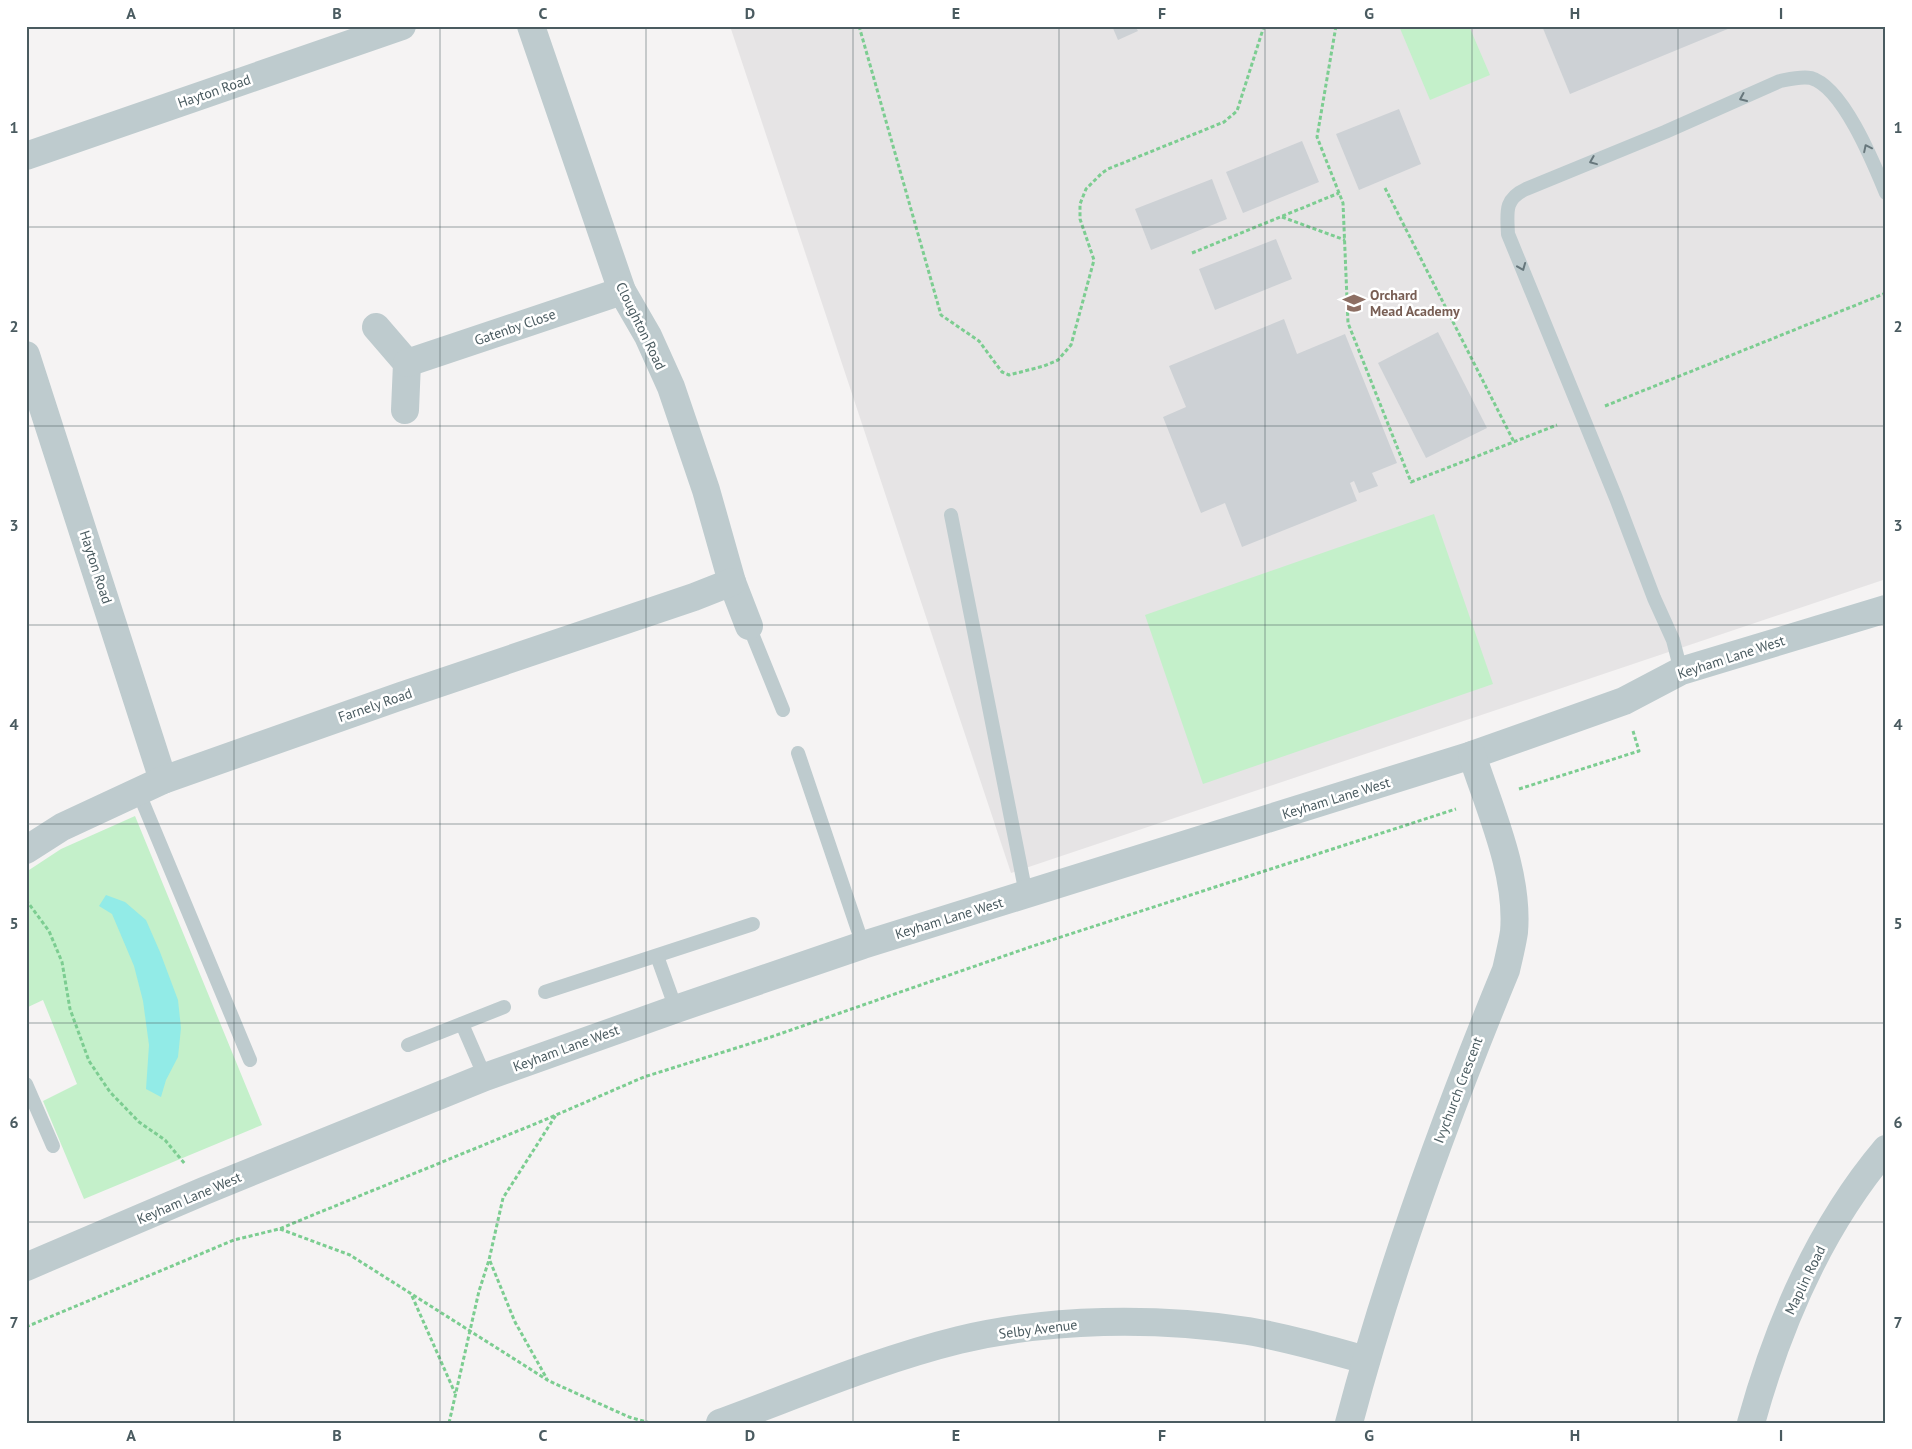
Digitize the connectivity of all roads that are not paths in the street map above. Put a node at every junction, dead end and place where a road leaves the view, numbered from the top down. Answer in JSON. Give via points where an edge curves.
{"nodes":[{"id":1,"x":402,"y":26,"type":"edge"},
{"id":2,"x":531,"y":26,"type":"edge"},
{"id":3,"x":26,"y":156,"type":"edge"},
{"id":4,"x":1886,"y":193,"type":"edge"},
{"id":5,"x":622,"y":291,"type":"junction"},
{"id":6,"x":376,"y":326,"type":"dead end"},
{"id":7,"x":26,"y":355,"type":"edge"},
{"id":8,"x":407,"y":363,"type":"junction"},
{"id":9,"x":404,"y":410,"type":"dead end"},
{"id":10,"x":951,"y":515,"type":"dead end"},
{"id":11,"x":732,"y":582,"type":"junction"},
{"id":12,"x":1886,"y":609,"type":"edge"},
{"id":13,"x":749,"y":626,"type":"joint"},
{"id":14,"x":1681,"y":671,"type":"junction"},
{"id":15,"x":783,"y":710,"type":"dead end"},
{"id":16,"x":798,"y":753,"type":"dead end"},
{"id":17,"x":1472,"y":755,"type":"junction"},
{"id":18,"x":163,"y":780,"type":"junction"},
{"id":19,"x":138,"y":791,"type":"junction"},
{"id":20,"x":26,"y":850,"type":"edge"},
{"id":21,"x":1026,"y":894,"type":"junction"},
{"id":22,"x":753,"y":924,"type":"dead end"},
{"id":23,"x":863,"y":945,"type":"junction"},
{"id":24,"x":657,"y":956,"type":"junction"},
{"id":25,"x":545,"y":992,"type":"dead end"},
{"id":26,"x":504,"y":1007,"type":"dead end"},
{"id":27,"x":676,"y":1009,"type":"junction"},
{"id":28,"x":462,"y":1024,"type":"junction"},
{"id":29,"x":408,"y":1045,"type":"dead end"},
{"id":30,"x":250,"y":1060,"type":"dead end"},
{"id":31,"x":485,"y":1077,"type":"junction"},
{"id":32,"x":26,"y":1084,"type":"edge"},
{"id":33,"x":53,"y":1146,"type":"dead end"},
{"id":34,"x":1886,"y":1149,"type":"edge"},
{"id":35,"x":26,"y":1267,"type":"edge"},
{"id":36,"x":1366,"y":1360,"type":"junction"},
{"id":37,"x":720,"y":1423,"type":"edge"},
{"id":38,"x":1349,"y":1423,"type":"edge"},
{"id":39,"x":1751,"y":1423,"type":"edge"}],
"edges":[{"from":1,"to":3,"type":"street","name":"Hayton Road"},
{"from":2,"to":5,"type":"street","name":"Cloughton Road"},
{"from":4,"to":14,"type":"lane","one_way":true,"via":[[1848,114],[1823,84],[1811,78],[1796,78],[1780,81],[1516,194],[1509,202],[1508,234],[1673,640]]},
{"from":5,"to":8,"type":"street","name":"Gatenby Close"},
{"from":5,"to":11,"type":"street","name":"Cloughton Road","via":[[648,336],[671,387],[706,490]]},
{"from":6,"to":8,"type":"street"},
{"from":7,"to":18,"type":"street","name":"Hayton Road"},
{"from":8,"to":9,"type":"street"},
{"from":10,"to":21,"type":"lane"},
{"from":11,"to":13,"type":"street","name":"Cloughton Road"},
{"from":11,"to":18,"type":"street","name":"Farnely Road"},
{"from":12,"to":14,"type":"street","name":"Keyham Lane West"},
{"from":13,"to":15,"type":"lane"},
{"from":14,"to":17,"type":"street","name":"Keyham Lane West","via":[[1624,701]]},
{"from":16,"to":23,"type":"lane"},
{"from":17,"to":21,"type":"street","name":"Keyham Lane West"},
{"from":17,"to":36,"type":"street","name":"Ivychurch Crescent","via":[[1508,866],[1514,917],[1511,951],[1422,1186]]},
{"from":18,"to":19,"type":"street","name":"Farnely Road"},
{"from":19,"to":20,"type":"street","name":"Farnely Road","via":[[62,827]]},
{"from":19,"to":30,"type":"lane"},
{"from":21,"to":23,"type":"street","name":"Keyham Lane West"},
{"from":22,"to":24,"type":"lane"},
{"from":23,"to":27,"type":"street","name":"Keyham Lane West"},
{"from":24,"to":25,"type":"lane"},
{"from":24,"to":27,"type":"lane"},
{"from":26,"to":28,"type":"lane"},
{"from":27,"to":31,"type":"street","name":"Keyham Lane West"},
{"from":28,"to":29,"type":"lane"},
{"from":28,"to":31,"type":"lane"},
{"from":31,"to":35,"type":"street","name":"Keyham Lane West"},
{"from":32,"to":33,"type":"lane"},
{"from":34,"to":39,"type":"street","name":"Maplin Road","via":[[1816,1254],[1772,1355]]},
{"from":36,"to":37,"type":"street","name":"Selby Avenue","via":[[1307,1343],[1248,1332],[1160,1323],[1074,1324],[970,1338],[906,1355]]},
{"from":36,"to":38,"type":"street","name":"Ivychurch Crescent"}]}
